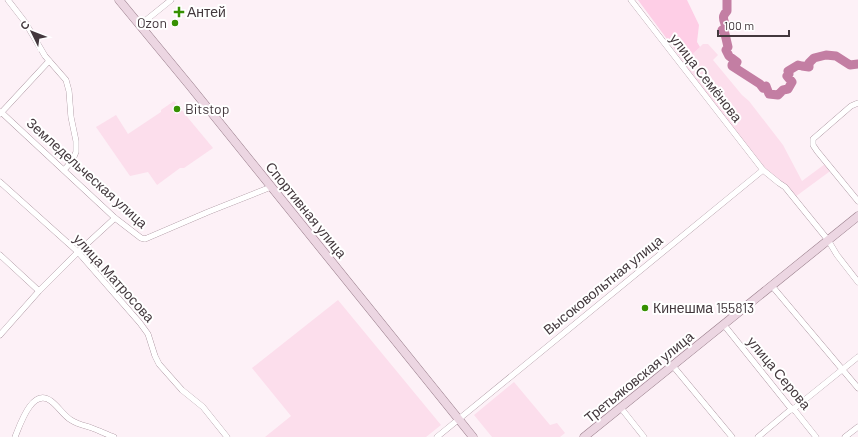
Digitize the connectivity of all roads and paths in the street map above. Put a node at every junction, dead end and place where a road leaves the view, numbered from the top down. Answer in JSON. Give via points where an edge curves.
{"nodes":[{"id":1,"x":8,"y":0,"type":"edge"},
{"id":2,"x":119,"y":0,"type":"edge"},
{"id":3,"x":171,"y":0,"type":"edge"},
{"id":4,"x":631,"y":0,"type":"edge"},
{"id":5,"x":140,"y":25,"type":"junction"},
{"id":6,"x":49,"y":61,"type":"junction"},
{"id":7,"x":858,"y":103,"type":"edge"},
{"id":8,"x":1,"y":113,"type":"edge"},
{"id":9,"x":64,"y":170,"type":"junction"},
{"id":10,"x":763,"y":170,"type":"junction"},
{"id":11,"x":0,"y":182,"type":"edge"},
{"id":12,"x":271,"y":187,"type":"junction"},
{"id":13,"x":858,"y":201,"type":"edge"},
{"id":14,"x":858,"y":216,"type":"edge"},
{"id":15,"x":115,"y":218,"type":"junction"},
{"id":16,"x":828,"y":240,"type":"junction"},
{"id":17,"x":78,"y":252,"type":"junction"},
{"id":18,"x":0,"y":255,"type":"edge"},
{"id":19,"x":858,"y":282,"type":"edge"},
{"id":20,"x":772,"y":286,"type":"junction"},
{"id":21,"x":39,"y":291,"type":"junction"},
{"id":22,"x":724,"y":325,"type":"junction"},
{"id":23,"x":0,"y":334,"type":"edge"},
{"id":24,"x":858,"y":357,"type":"edge"},
{"id":25,"x":672,"y":366,"type":"junction"},
{"id":26,"x":844,"y":370,"type":"junction"},
{"id":27,"x":858,"y":388,"type":"edge"},
{"id":28,"x":621,"y":408,"type":"junction"},
{"id":29,"x":792,"y":409,"type":"junction"},
{"id":30,"x":459,"y":420,"type":"junction"},
{"id":31,"x":858,"y":427,"type":"edge"},
{"id":32,"x":105,"y":436,"type":"edge"},
{"id":33,"x":15,"y":437,"type":"edge"},
{"id":34,"x":114,"y":437,"type":"edge"},
{"id":35,"x":227,"y":437,"type":"edge"},
{"id":36,"x":437,"y":437,"type":"edge"},
{"id":37,"x":473,"y":437,"type":"edge"},
{"id":38,"x":584,"y":437,"type":"edge"},
{"id":39,"x":644,"y":437,"type":"edge"},
{"id":40,"x":732,"y":437,"type":"edge"},
{"id":41,"x":758,"y":437,"type":"edge"},
{"id":42,"x":816,"y":437,"type":"edge"},
{"id":43,"x":845,"y":437,"type":"edge"}],
"edges":[{"from":1,"to":6,"type":"street"},
{"from":2,"to":5,"type":"street","name":"Спортивная улица"},
{"from":3,"to":5,"type":"street"},
{"from":4,"to":10,"type":"street","name":"улица Семёнова"},
{"from":5,"to":12,"type":"street","name":"Спортивная улица"},
{"from":6,"to":8,"type":"street"},
{"from":6,"to":9,"type":"street","via":[[66,80],[76,141],[76,152]]},
{"from":7,"to":13,"type":"street","via":[[851,106],[813,139],[813,145]]},
{"from":8,"to":9,"type":"street","name":"Земледельческая улица"},
{"from":9,"to":15,"type":"street","name":"Земледельческая улица"},
{"from":10,"to":16,"type":"street","name":"улица Семёнова","via":[[785,187]]},
{"from":10,"to":30,"type":"street","name":"Высоковольтная улица"},
{"from":11,"to":17,"type":"street","name":"улица Матросова"},
{"from":12,"to":15,"type":"street","name":"Земледельческая улица","via":[[145,239]]},
{"from":12,"to":30,"type":"street","name":"Спортивная улица"},
{"from":14,"to":16,"type":"street","name":"Третьяковская улица"},
{"from":15,"to":17,"type":"street"},
{"from":16,"to":19,"type":"street","name":"улица Семёнова"},
{"from":16,"to":20,"type":"street","name":"Третьяковская улица"},
{"from":17,"to":21,"type":"street"},
{"from":17,"to":35,"type":"street","name":"улица Матросова","via":[[148,334],[159,364],[182,390],[202,407]]},
{"from":18,"to":21,"type":"street"},
{"from":20,"to":22,"type":"street","name":"Третьяковская улица"},
{"from":20,"to":26,"type":"street"},
{"from":21,"to":23,"type":"street"},
{"from":22,"to":25,"type":"street","name":"Третьяковская улица"},
{"from":22,"to":29,"type":"street","name":"улица Серова"},
{"from":24,"to":26,"type":"street"},
{"from":25,"to":28,"type":"street","name":"Третьяковская улица"},
{"from":25,"to":40,"type":"street"},
{"from":26,"to":27,"type":"street"},
{"from":26,"to":29,"type":"street"},
{"from":28,"to":38,"type":"street","name":"Третьяковская улица"},
{"from":28,"to":39,"type":"street"},
{"from":29,"to":41,"type":"street"},
{"from":29,"to":42,"type":"street","name":"улица Серова"},
{"from":30,"to":36,"type":"street","name":"Высоковольтная улица"},
{"from":30,"to":37,"type":"street","name":"Спортивная улица"},
{"from":31,"to":43,"type":"street"},
{"from":32,"to":33,"type":"street","via":[[102,431],[69,419],[45,398],[38,399],[26,412]]},
{"from":32,"to":34,"type":"street"}]}
